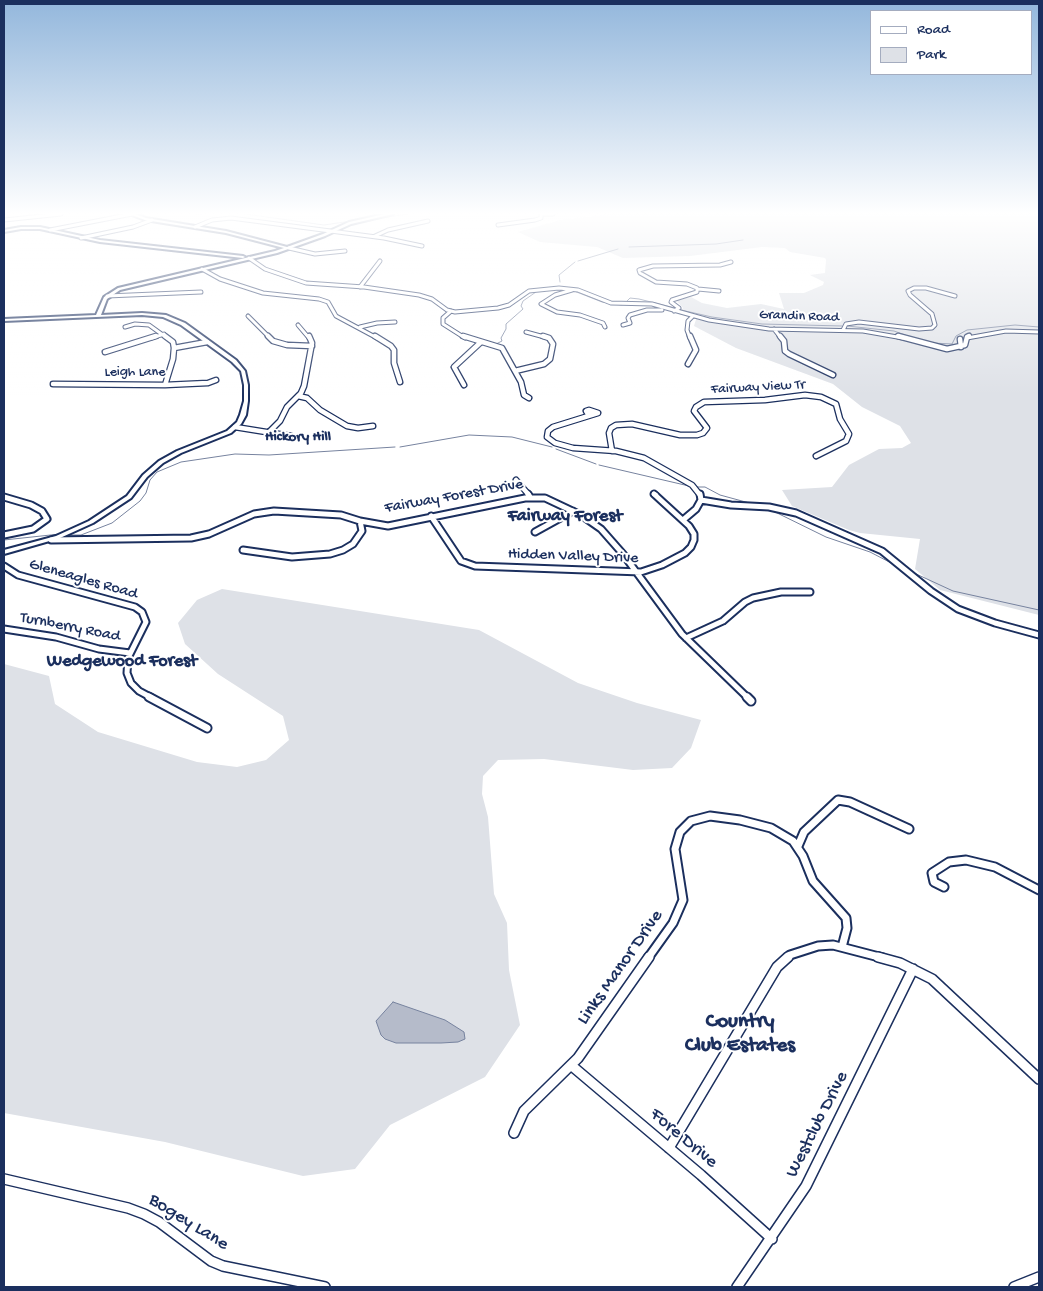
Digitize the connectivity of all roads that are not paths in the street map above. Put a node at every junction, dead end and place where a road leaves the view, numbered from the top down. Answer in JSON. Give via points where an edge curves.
{"nodes":[{"id":1,"x":176,"y":274,"type":"edge"},
{"id":2,"x":212,"y":274,"type":"edge"},
{"id":3,"x":280,"y":274,"type":"edge"},
{"id":4,"x":370,"y":274,"type":"edge"},
{"id":5,"x":645,"y":274,"type":"edge"},
{"id":6,"x":360,"y":287,"type":"junction"},
{"id":7,"x":574,"y":289,"type":"junction"},
{"id":8,"x":698,"y":289,"type":"junction"},
{"id":9,"x":719,"y":291,"type":"dead end"},
{"id":10,"x":201,"y":292,"type":"dead end"},
{"id":11,"x":107,"y":296,"type":"junction"},
{"id":12,"x":956,"y":296,"type":"dead end"},
{"id":13,"x":451,"y":311,"type":"junction"},
{"id":14,"x":676,"y":312,"type":"junction"},
{"id":15,"x":98,"y":316,"type":"junction"},
{"id":16,"x":248,"y":316,"type":"dead end"},
{"id":17,"x":692,"y":317,"type":"junction"},
{"id":18,"x":4,"y":320,"type":"edge"},
{"id":19,"x":396,"y":322,"type":"dead end"},
{"id":20,"x":298,"y":325,"type":"dead end"},
{"id":21,"x":623,"y":325,"type":"dead end"},
{"id":22,"x":604,"y":326,"type":"dead end"},
{"id":23,"x":125,"y":327,"type":"dead end"},
{"id":24,"x":360,"y":327,"type":"junction"},
{"id":25,"x":774,"y":329,"type":"junction"},
{"id":26,"x":843,"y":330,"type":"junction"},
{"id":27,"x":526,"y":332,"type":"dead end"},
{"id":28,"x":1039,"y":332,"type":"edge"},
{"id":29,"x":164,"y":334,"type":"junction"},
{"id":30,"x":960,"y":339,"type":"dead end"},
{"id":31,"x":206,"y":341,"type":"junction"},
{"id":32,"x":481,"y":342,"type":"junction"},
{"id":33,"x":312,"y":346,"type":"junction"},
{"id":34,"x":174,"y":347,"type":"junction"},
{"id":35,"x":961,"y":348,"type":"junction"},
{"id":36,"x":105,"y":352,"type":"dead end"},
{"id":37,"x":688,"y":364,"type":"dead end"},
{"id":38,"x":515,"y":371,"type":"junction"},
{"id":39,"x":833,"y":375,"type":"dead end"},
{"id":40,"x":216,"y":380,"type":"dead end"},
{"id":41,"x":400,"y":382,"type":"dead end"},
{"id":42,"x":52,"y":384,"type":"dead end"},
{"id":43,"x":164,"y":385,"type":"junction"},
{"id":44,"x":464,"y":385,"type":"dead end"},
{"id":45,"x":298,"y":396,"type":"junction"},
{"id":46,"x":528,"y":398,"type":"dead end"},
{"id":47,"x":588,"y":414,"type":"dead end"},
{"id":48,"x":373,"y":426,"type":"dead end"},
{"id":49,"x":235,"y":427,"type":"junction"},
{"id":50,"x":269,"y":432,"type":"junction"},
{"id":51,"x":291,"y":436,"type":"dead end"},
{"id":52,"x":612,"y":450,"type":"junction"},
{"id":53,"x":816,"y":456,"type":"dead end"},
{"id":54,"x":516,"y":480,"type":"dead end"},
{"id":55,"x":654,"y":494,"type":"dead end"},
{"id":56,"x":4,"y":497,"type":"edge"},
{"id":57,"x":530,"y":498,"type":"junction"},
{"id":58,"x":700,"y":500,"type":"junction"},
{"id":59,"x":573,"y":511,"type":"junction"},
{"id":60,"x":431,"y":516,"type":"junction"},
{"id":61,"x":683,"y":520,"type":"junction"},
{"id":62,"x":360,"y":521,"type":"junction"},
{"id":63,"x":534,"y":532,"type":"dead end"},
{"id":64,"x":4,"y":535,"type":"edge"},
{"id":65,"x":51,"y":540,"type":"junction"},
{"id":66,"x":243,"y":550,"type":"dead end"},
{"id":67,"x":4,"y":552,"type":"edge"},
{"id":68,"x":4,"y":566,"type":"edge"},
{"id":69,"x":636,"y":572,"type":"junction"},
{"id":70,"x":810,"y":592,"type":"dead end"},
{"id":71,"x":4,"y":629,"type":"edge"},
{"id":72,"x":1039,"y":635,"type":"edge"},
{"id":73,"x":686,"y":638,"type":"junction"},
{"id":74,"x":130,"y":653,"type":"junction"},
{"id":75,"x":750,"y":701,"type":"dead end"},
{"id":76,"x":207,"y":728,"type":"dead end"},
{"id":77,"x":909,"y":829,"type":"dead end"},
{"id":78,"x":798,"y":846,"type":"junction"},
{"id":79,"x":944,"y":887,"type":"dead end"},
{"id":80,"x":1039,"y":890,"type":"edge"},
{"id":81,"x":842,"y":947,"type":"junction"},
{"id":82,"x":913,"y":969,"type":"junction"},
{"id":83,"x":572,"y":1066,"type":"junction"},
{"id":84,"x":1039,"y":1079,"type":"edge"},
{"id":85,"x":514,"y":1133,"type":"dead end"},
{"id":86,"x":669,"y":1148,"type":"junction"},
{"id":87,"x":4,"y":1179,"type":"edge"},
{"id":88,"x":772,"y":1239,"type":"junction"},
{"id":89,"x":1039,"y":1277,"type":"edge"},
{"id":90,"x":326,"y":1287,"type":"edge"},
{"id":91,"x":736,"y":1287,"type":"edge"},
{"id":92,"x":1014,"y":1287,"type":"edge"}],
"edges":[{"from":1,"to":11,"type":"street","via":[[115,290]]},
{"from":2,"to":24,"type":"street","via":[[263,293],[327,301],[336,316]]},
{"from":3,"to":6,"type":"street","via":[[306,282]]},
{"from":4,"to":6,"type":"street"},
{"from":5,"to":8,"type":"street","via":[[656,282],[687,284]]},
{"from":6,"to":13,"type":"street","via":[[424,296]]},
{"from":7,"to":13,"type":"street","name":"Grandin Road","via":[[536,289],[503,307]]},
{"from":7,"to":14,"type":"street","name":"Grandin Road","via":[[608,302],[647,303]]},
{"from":7,"to":22,"type":"street","via":[[541,304],[556,312],[580,314]]},
{"from":8,"to":9,"type":"street"},
{"from":8,"to":14,"type":"street","via":[[695,293],[672,300],[679,308]]},
{"from":10,"to":11,"type":"street"},
{"from":11,"to":15,"type":"street"},
{"from":12,"to":26,"type":"street","via":[[923,288],[908,290],[932,314],[935,325],[932,328],[859,322],[846,324]]},
{"from":13,"to":32,"type":"street","via":[[443,318],[444,324],[460,335]]},
{"from":14,"to":17,"type":"street","name":"Grandin Road"},
{"from":14,"to":21,"type":"street","via":[[646,310],[629,316],[630,323]]},
{"from":15,"to":18,"type":"street"},
{"from":15,"to":31,"type":"street","via":[[164,316],[183,324]]},
{"from":16,"to":33,"type":"street","via":[[273,341]]},
{"from":17,"to":25,"type":"street","name":"Grandin Road"},
{"from":17,"to":37,"type":"street","via":[[687,330],[696,350]]},
{"from":19,"to":24,"type":"street"},
{"from":20,"to":33,"type":"street","via":[[310,338]]},
{"from":23,"to":29,"type":"street","via":[[149,325]]},
{"from":24,"to":41,"type":"street","via":[[393,348]]},
{"from":25,"to":26,"type":"street","name":"Grandin Road"},
{"from":25,"to":39,"type":"street","via":[[784,341],[788,354]]},
{"from":26,"to":35,"type":"street","name":"Grandin Road","via":[[896,336],[944,348]]},
{"from":27,"to":38,"type":"street","via":[[548,338],[553,344],[552,352],[544,364]]},
{"from":28,"to":35,"type":"street","via":[[975,334],[967,337]]},
{"from":29,"to":34,"type":"street"},
{"from":29,"to":36,"type":"street"},
{"from":30,"to":35,"type":"street"},
{"from":31,"to":34,"type":"street"},
{"from":31,"to":49,"type":"street","via":[[234,361],[244,373],[246,409]]},
{"from":32,"to":38,"type":"street","via":[[502,348]]},
{"from":32,"to":44,"type":"street","via":[[454,365]]},
{"from":33,"to":45,"type":"street","via":[[304,386]]},
{"from":34,"to":43,"type":"street"},
{"from":38,"to":46,"type":"street"},
{"from":40,"to":43,"type":"street","name":"Leigh Lane"},
{"from":42,"to":43,"type":"street","name":"Leigh Lane"},
{"from":45,"to":48,"type":"street","via":[[307,398],[347,426]]},
{"from":45,"to":50,"type":"street"},
{"from":47,"to":52,"type":"street","via":[[551,428],[547,437],[573,448]]},
{"from":49,"to":50,"type":"street"},
{"from":49,"to":65,"type":"street","via":[[221,437],[168,457],[147,473],[123,501],[91,522]]},
{"from":50,"to":51,"type":"street"},
{"from":52,"to":53,"type":"street","name":"Fairway View Tr","via":[[610,433],[616,425],[632,424],[680,435],[697,435],[707,428],[694,412],[704,402],[805,395],[821,397],[836,404],[849,434],[846,441]]},
{"from":52,"to":58,"type":"street","via":[[652,462],[698,491]]},
{"from":54,"to":57,"type":"street"},
{"from":55,"to":61,"type":"street","name":"Hidden Valley Drive"},
{"from":56,"to":64,"type":"street","via":[[32,505],[42,511],[46,519],[33,530]]},
{"from":57,"to":59,"type":"street","name":"Fairway Forest Drive","via":[[549,499]]},
{"from":57,"to":60,"type":"street","name":"Fairway Forest Drive"},
{"from":58,"to":61,"type":"street","via":[[696,510]]},
{"from":58,"to":72,"type":"street","via":[[778,508],[796,513],[882,551],[958,609]]},
{"from":59,"to":63,"type":"street"},
{"from":59,"to":69,"type":"street","name":"Fairway Forest Drive","via":[[601,528]]},
{"from":60,"to":62,"type":"street","name":"Fairway Forest Drive","via":[[388,526]]},
{"from":60,"to":69,"type":"street","name":"Hidden Valley Drive","via":[[461,561],[467,564]]},
{"from":61,"to":69,"type":"street","name":"Hidden Valley Drive","via":[[694,534],[691,547],[662,565]]},
{"from":62,"to":65,"type":"street","name":"Fairway Forest Drive","via":[[341,515],[274,510],[254,514],[209,534],[191,538]]},
{"from":62,"to":66,"type":"street","via":[[362,530],[353,544],[330,554],[292,557]]},
{"from":65,"to":67,"type":"street"},
{"from":68,"to":74,"type":"street","name":"Gleneagles Road","via":[[18,575],[139,609],[146,622]]},
{"from":69,"to":73,"type":"street","name":"Fairway Forest Drive"},
{"from":70,"to":73,"type":"street","via":[[781,592],[753,598],[723,621]]},
{"from":71,"to":74,"type":"street","name":"Turnberry Road"},
{"from":73,"to":75,"type":"street","name":"Fairway Forest Drive"},
{"from":74,"to":76,"type":"street","name":"Gleneagles Road","via":[[127,673],[134,687]]},
{"from":77,"to":78,"type":"street","via":[[850,802],[838,800],[804,832]]},
{"from":78,"to":81,"type":"street","name":"Links Manor Drive","via":[[813,881],[846,918]]},
{"from":78,"to":83,"type":"street","name":"Links Manor Drive","via":[[779,831],[740,820],[710,816],[694,819],[684,826],[674,849],[683,894],[681,907],[657,948]]},
{"from":79,"to":80,"type":"street","via":[[934,882],[932,873],[949,862],[966,860],[995,867]]},
{"from":81,"to":82,"type":"street"},
{"from":81,"to":86,"type":"street","via":[[808,948],[790,955],[777,967]]},
{"from":82,"to":84,"type":"street","via":[[938,984]]},
{"from":82,"to":88,"type":"street","name":"Westclub Drive","via":[[819,1162]]},
{"from":83,"to":85,"type":"street","name":"Links Manor Drive","via":[[524,1111]]},
{"from":83,"to":86,"type":"street","name":"Fore Drive"},
{"from":86,"to":88,"type":"street","name":"Fore Drive"},
{"from":87,"to":90,"type":"street","name":"Bogey Lane","via":[[144,1214],[223,1266]]},
{"from":88,"to":91,"type":"street","name":"Westclub Drive"},
{"from":89,"to":92,"type":"street"}]}
